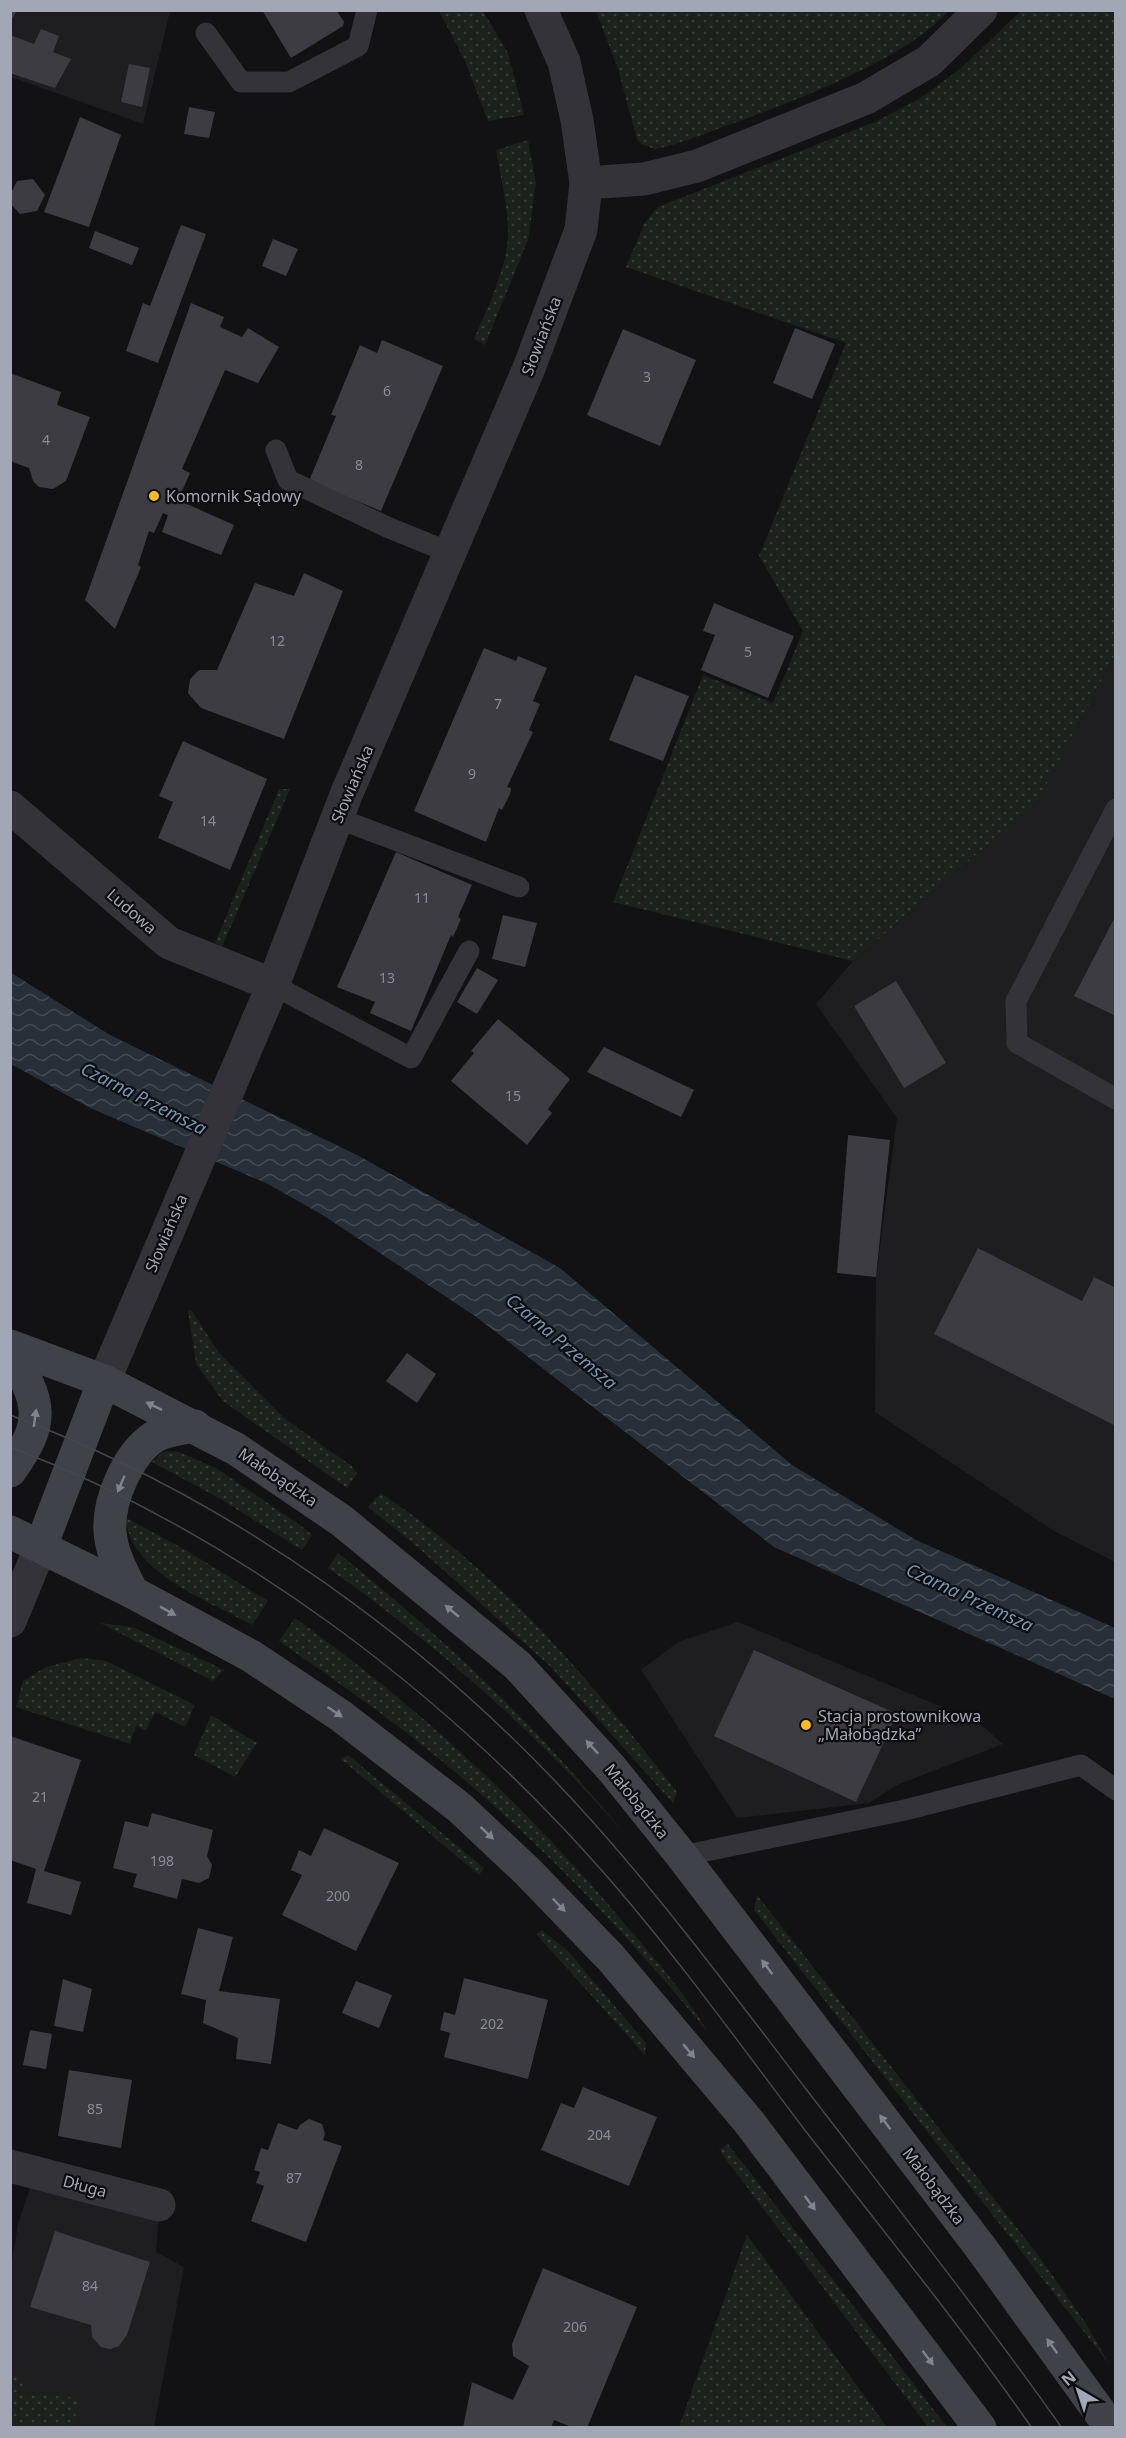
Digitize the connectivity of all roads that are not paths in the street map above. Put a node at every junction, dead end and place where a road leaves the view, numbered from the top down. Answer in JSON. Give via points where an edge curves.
{"nodes":[{"id":1,"x":367,"y":10,"type":"edge"},
{"id":2,"x":541,"y":10,"type":"edge"},
{"id":3,"x":981,"y":10,"type":"edge"},
{"id":4,"x":206,"y":33,"type":"dead end"},
{"id":5,"x":586,"y":183,"type":"junction"},
{"id":6,"x":276,"y":450,"type":"dead end"},
{"id":7,"x":451,"y":553,"type":"junction"},
{"id":8,"x":10,"y":807,"type":"edge"},
{"id":9,"x":1116,"y":809,"type":"edge"},
{"id":10,"x":337,"y":818,"type":"junction"},
{"id":11,"x":519,"y":887,"type":"dead end"},
{"id":12,"x":470,"y":951,"type":"dead end"},
{"id":13,"x":273,"y":986,"type":"junction"},
{"id":14,"x":1116,"y":1099,"type":"edge"},
{"id":15,"x":10,"y":1346,"type":"edge"},
{"id":16,"x":10,"y":1351,"type":"edge"},
{"id":17,"x":104,"y":1381,"type":"junction"},
{"id":18,"x":195,"y":1426,"type":"junction"},
{"id":19,"x":10,"y":1471,"type":"edge"},
{"id":20,"x":10,"y":1532,"type":"edge"},
{"id":21,"x":41,"y":1546,"type":"junction"},
{"id":22,"x":132,"y":1592,"type":"junction"},
{"id":23,"x":10,"y":1621,"type":"edge"},
{"id":24,"x":1116,"y":1790,"type":"edge"},
{"id":25,"x":682,"y":1856,"type":"junction"},
{"id":26,"x":10,"y":2166,"type":"edge"},
{"id":27,"x":159,"y":2205,"type":"dead end"},
{"id":28,"x":980,"y":2427,"type":"edge"},
{"id":29,"x":1111,"y":2427,"type":"edge"}],
"edges":[{"from":1,"to":4,"type":"lane","via":[[358,46],[289,82],[241,82]]},
{"from":2,"to":5,"type":"street","name":"Słowiańska","via":[[564,62]]},
{"from":3,"to":5,"type":"street","via":[[929,61],[866,98],[698,166],[644,179]]},
{"from":5,"to":7,"type":"street","name":"Słowiańska","via":[[581,230],[569,263]]},
{"from":6,"to":7,"type":"lane","via":[[288,480]]},
{"from":7,"to":10,"type":"street","name":"Słowiańska"},
{"from":8,"to":13,"type":"street","name":"Ludowa","via":[[169,943]]},
{"from":9,"to":14,"type":"lane","via":[[1017,1001],[1017,1043]]},
{"from":10,"to":11,"type":"lane"},
{"from":10,"to":13,"type":"street","name":"Słowiańska"},
{"from":12,"to":13,"type":"lane","via":[[411,1058]]},
{"from":13,"to":17,"type":"street","name":"Słowiańska"},
{"from":15,"to":17,"type":"street","name":"Małobądzka"},
{"from":19,"to":16,"type":"street","one_way":true,"via":[[30,1438],[36,1405]]},
{"from":18,"to":17,"type":"street","name":"Małobądzka","one_way":true},
{"from":17,"to":21,"type":"street"},
{"from":18,"to":22,"type":"street","one_way":true,"via":[[154,1437],[128,1468],[116,1495],[110,1531],[120,1568]]},
{"from":25,"to":18,"type":"street","name":"Małobądzka","one_way":true,"via":[[612,1769],[517,1665],[342,1521]]},
{"from":20,"to":21,"type":"street"},
{"from":21,"to":22,"type":"street"},
{"from":21,"to":23,"type":"street"},
{"from":22,"to":28,"type":"street","one_way":true,"via":[[251,1656],[341,1716],[460,1808],[528,1872],[611,1958],[749,2122]]},
{"from":24,"to":25,"type":"lane","via":[[1081,1764],[905,1810]]},
{"from":29,"to":25,"type":"street","name":"Małobądzka","one_way":true,"via":[[974,2238]]},
{"from":26,"to":27,"type":"street","name":"Długa"}]}
